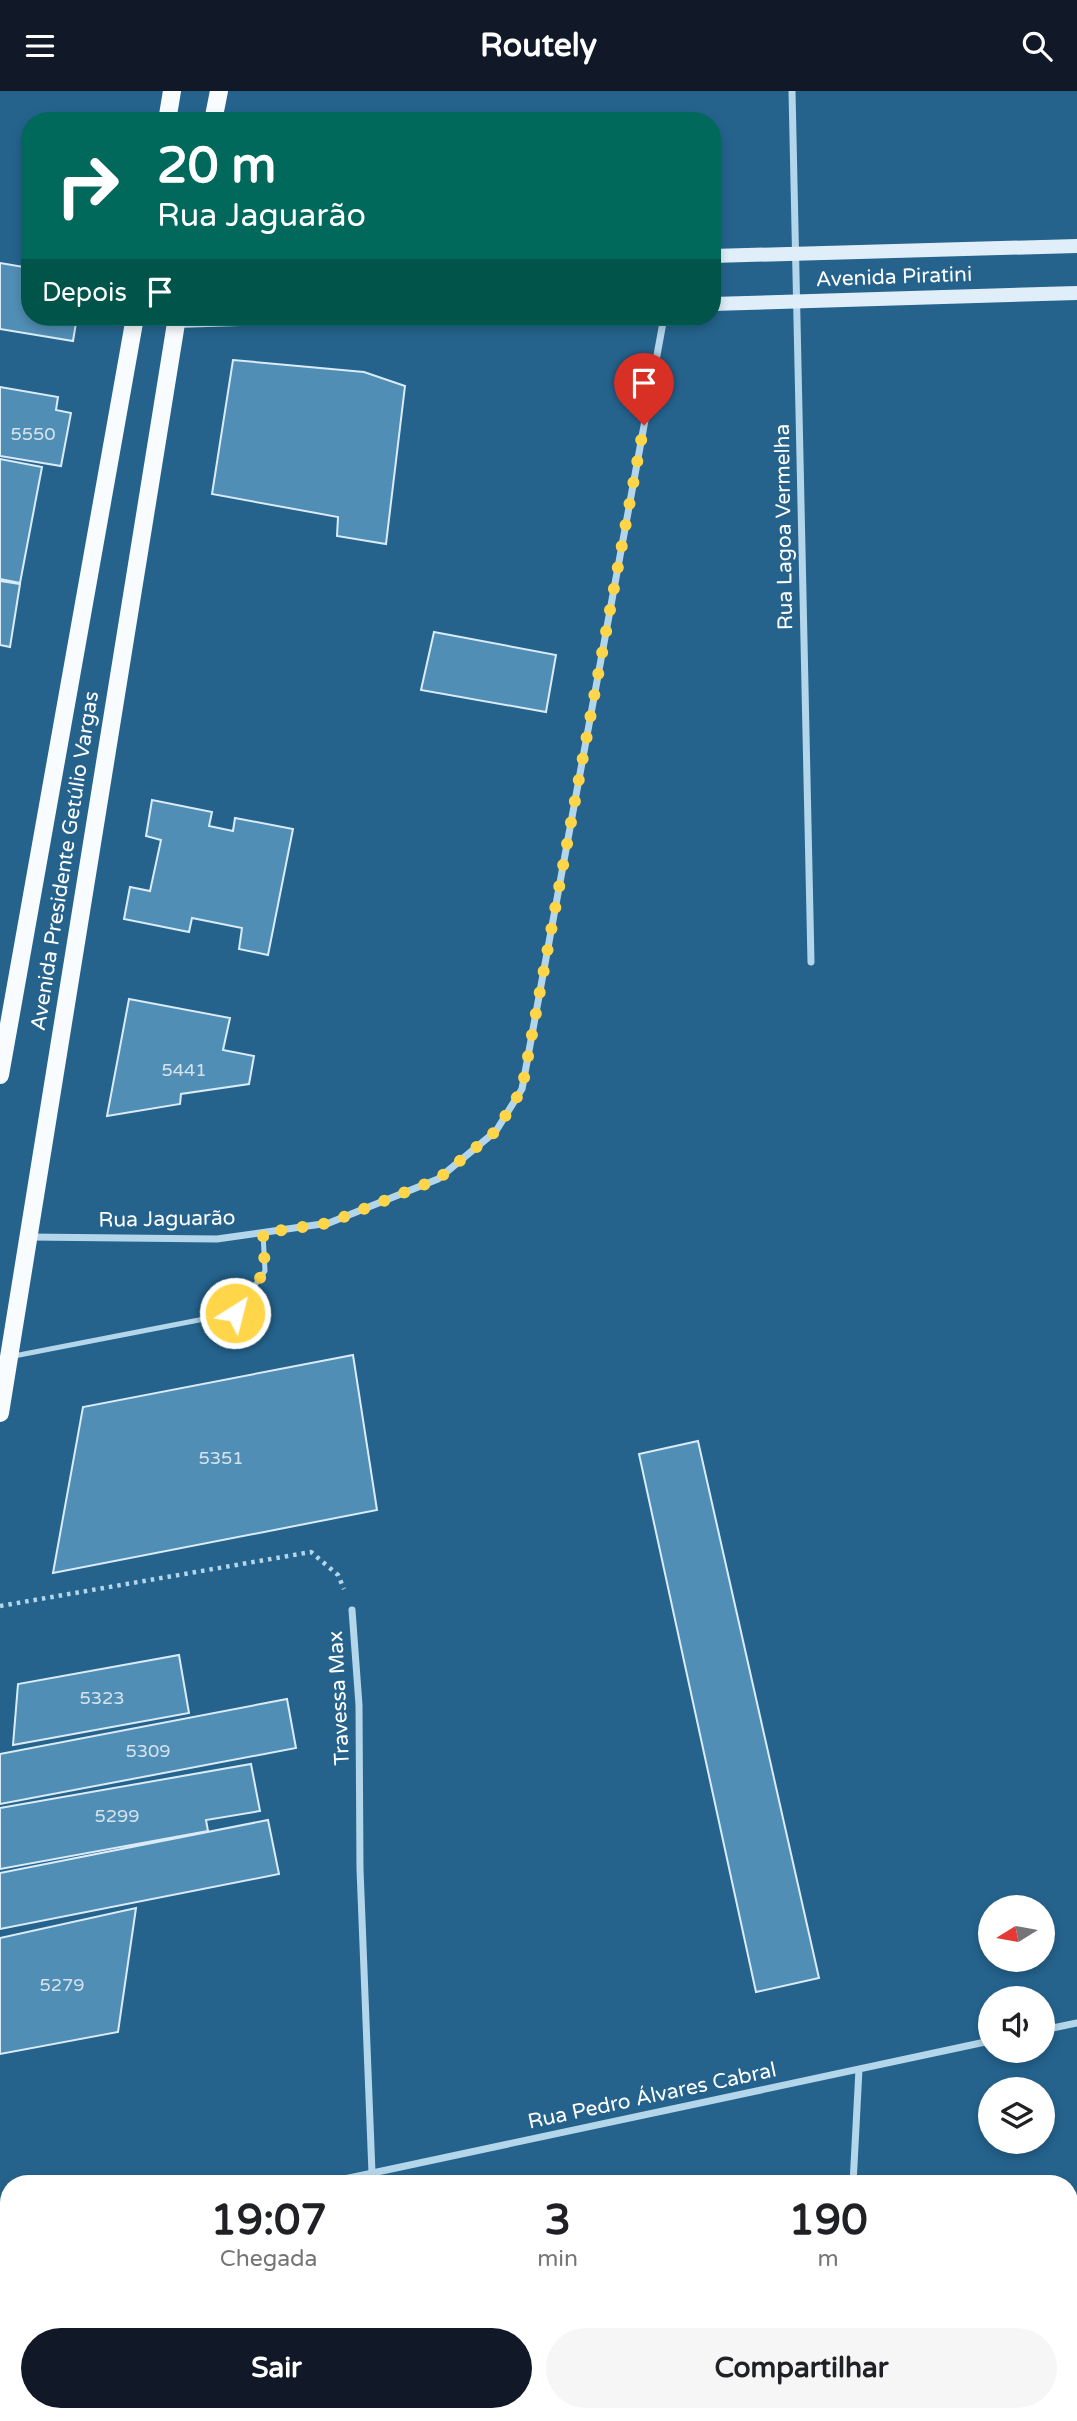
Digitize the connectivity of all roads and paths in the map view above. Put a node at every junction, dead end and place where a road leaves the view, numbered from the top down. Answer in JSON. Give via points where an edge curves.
{"nodes":[{"id":1,"x":172,"y":91,"type":"edge"},
{"id":2,"x":219,"y":91,"type":"edge"},
{"id":3,"x":792,"y":91,"type":"edge"},
{"id":4,"x":168,"y":112,"type":"edge"},
{"id":5,"x":215,"y":112,"type":"edge"},
{"id":6,"x":1077,"y":246,"type":"edge"},
{"id":7,"x":795,"y":254,"type":"junction"},
{"id":8,"x":721,"y":256,"type":"edge"},
{"id":9,"x":1077,"y":293,"type":"edge"},
{"id":10,"x":796,"y":301,"type":"junction"},
{"id":11,"x":721,"y":304,"type":"edge"},
{"id":12,"x":133,"y":326,"type":"edge"},
{"id":13,"x":174,"y":326,"type":"edge"},
{"id":14,"x":662,"y":326,"type":"edge"},
{"id":15,"x":811,"y":962,"type":"dead end"},
{"id":16,"x":0,"y":1075,"type":"edge"},
{"id":17,"x":263,"y":1233,"type":"junction"},
{"id":18,"x":28,"y":1237,"type":"junction"},
{"id":19,"x":10,"y":1357,"type":"junction"},
{"id":20,"x":0,"y":1413,"type":"edge"},
{"id":21,"x":0,"y":1606,"type":"edge"},
{"id":22,"x":352,"y":1610,"type":"joint"},
{"id":23,"x":1077,"y":2023,"type":"edge"},
{"id":24,"x":1055,"y":2028,"type":"edge"},
{"id":25,"x":978,"y":2044,"type":"edge"},
{"id":26,"x":859,"y":2069,"type":"junction"},
{"id":27,"x":372,"y":2173,"type":"junction"},
{"id":28,"x":363,"y":2175,"type":"edge"},
{"id":29,"x":853,"y":2175,"type":"edge"}],
"edges":[{"from":1,"to":4,"type":"main road"},
{"from":2,"to":5,"type":"main road"},
{"from":3,"to":7,"type":"street","name":"Rua Lagoa Vermelha"},
{"from":6,"to":7,"type":"main road","name":"Avenida Piratini"},
{"from":7,"to":8,"type":"main road","name":"Avenida Piratini"},
{"from":7,"to":10,"type":"street","name":"Rua Lagoa Vermelha"},
{"from":9,"to":10,"type":"main road","name":"Avenida Piratini"},
{"from":10,"to":11,"type":"main road","name":"Avenida Piratini"},
{"from":10,"to":15,"type":"street","name":"Rua Lagoa Vermelha"},
{"from":12,"to":16,"type":"main road","name":"Avenida Presidente Getúlio Vargas"},
{"from":13,"to":18,"type":"main road","name":"Avenida Presidente Getúlio Vargas"},
{"from":14,"to":17,"type":"street","name":"Rua Jaguarão","via":[[522,1089],[496,1131],[438,1179],[329,1223]]},
{"from":17,"to":18,"type":"street","name":"Rua Jaguarão","via":[[218,1239]]},
{"from":17,"to":19,"type":"lane","via":[[265,1271],[235,1313]]},
{"from":18,"to":19,"type":"main road","name":"Avenida Presidente Getúlio Vargas"},
{"from":19,"to":20,"type":"main road","name":"Avenida Presidente Getúlio Vargas"},
{"from":21,"to":22,"type":"path","name":"Travessa Max","via":[[311,1552],[338,1575]]},
{"from":22,"to":27,"type":"street","name":"Travessa Max","via":[[359,1705],[360,1869]]},
{"from":23,"to":24,"type":"street"},
{"from":25,"to":26,"type":"street","name":"Rua Pedro Álvares Cabral"},
{"from":26,"to":27,"type":"street","name":"Rua Pedro Álvares Cabral"},
{"from":26,"to":29,"type":"street"},
{"from":27,"to":28,"type":"street","name":"Rua Pedro Álvares Cabral"}]}
